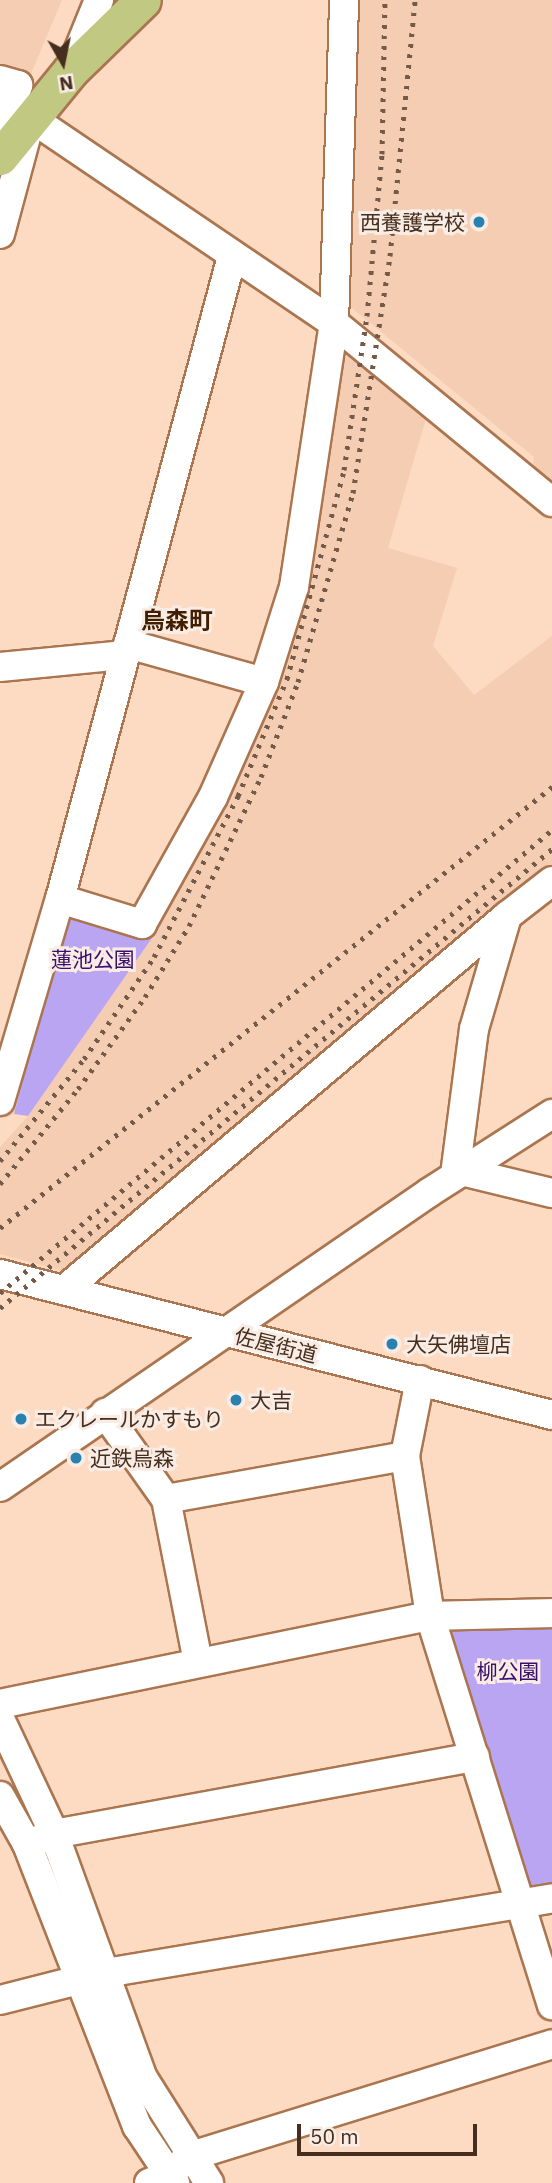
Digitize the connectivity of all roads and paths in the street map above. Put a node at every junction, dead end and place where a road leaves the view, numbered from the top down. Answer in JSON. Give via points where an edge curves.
{"nodes":[{"id":1,"x":99,"y":0,"type":"edge"},
{"id":2,"x":143,"y":0,"type":"edge"},
{"id":3,"x":344,"y":0,"type":"edge"},
{"id":4,"x":71,"y":70,"type":"junction"},
{"id":5,"x":0,"y":80,"type":"edge"},
{"id":6,"x":8,"y":139,"type":"edge"},
{"id":7,"x":0,"y":234,"type":"edge"},
{"id":8,"x":232,"y":256,"type":"junction"},
{"id":9,"x":334,"y":323,"type":"junction"},
{"id":10,"x":552,"y":502,"type":"edge"},
{"id":11,"x":126,"y":650,"type":"junction"},
{"id":12,"x":0,"y":667,"type":"edge"},
{"id":13,"x":264,"y":682,"type":"junction"},
{"id":14,"x":552,"y":881,"type":"edge"},
{"id":15,"x":60,"y":899,"type":"junction"},
{"id":16,"x":506,"y":916,"type":"junction"},
{"id":17,"x":0,"y":1101,"type":"edge"},
{"id":18,"x":552,"y":1114,"type":"edge"},
{"id":19,"x":458,"y":1173,"type":"junction"},
{"id":20,"x":552,"y":1194,"type":"edge"},
{"id":21,"x":0,"y":1274,"type":"edge"},
{"id":22,"x":64,"y":1290,"type":"junction"},
{"id":23,"x":223,"y":1332,"type":"junction"},
{"id":24,"x":420,"y":1380,"type":"junction"},
{"id":25,"x":106,"y":1413,"type":"junction"},
{"id":26,"x":552,"y":1415,"type":"edge"},
{"id":27,"x":405,"y":1456,"type":"junction"},
{"id":28,"x":0,"y":1487,"type":"edge"},
{"id":29,"x":166,"y":1499,"type":"junction"},
{"id":30,"x":552,"y":1613,"type":"edge"},
{"id":31,"x":430,"y":1616,"type":"junction"},
{"id":32,"x":198,"y":1662,"type":"junction"},
{"id":33,"x":0,"y":1704,"type":"edge"},
{"id":34,"x":0,"y":1719,"type":"edge"},
{"id":35,"x":475,"y":1757,"type":"junction"},
{"id":36,"x":0,"y":1796,"type":"edge"},
{"id":37,"x":54,"y":1834,"type":"junction"},
{"id":38,"x":27,"y":1844,"type":"junction"},
{"id":39,"x":552,"y":1898,"type":"edge"},
{"id":40,"x":520,"y":1902,"type":"junction"},
{"id":41,"x":106,"y":1973,"type":"junction"},
{"id":42,"x":78,"y":1980,"type":"junction"},
{"id":43,"x":0,"y":2000,"type":"edge"},
{"id":44,"x":552,"y":2005,"type":"edge"},
{"id":45,"x":552,"y":2044,"type":"edge"},
{"id":46,"x":170,"y":2174,"type":"edge"},
{"id":47,"x":209,"y":2183,"type":"edge"}],
"edges":[{"from":1,"to":4,"type":"street"},
{"from":2,"to":4,"type":"main road"},
{"from":3,"to":9,"type":"street"},
{"from":4,"to":6,"type":"main road"},
{"from":5,"to":6,"type":"street","via":[[19,85]]},
{"from":6,"to":7,"type":"street"},
{"from":6,"to":8,"type":"street"},
{"from":8,"to":9,"type":"street"},
{"from":8,"to":11,"type":"street"},
{"from":9,"to":10,"type":"street"},
{"from":9,"to":13,"type":"street","via":[[294,587]]},
{"from":11,"to":12,"type":"street"},
{"from":11,"to":13,"type":"street"},
{"from":11,"to":15,"type":"street"},
{"from":13,"to":15,"type":"street","via":[[213,797],[142,924]]},
{"from":14,"to":16,"type":"street"},
{"from":15,"to":17,"type":"street"},
{"from":16,"to":19,"type":"street","via":[[474,1028]]},
{"from":16,"to":22,"type":"street"},
{"from":18,"to":19,"type":"street"},
{"from":19,"to":20,"type":"street"},
{"from":19,"to":23,"type":"street"},
{"from":21,"to":22,"type":"street","name":"佐屋街道"},
{"from":22,"to":23,"type":"street","name":"佐屋街道"},
{"from":23,"to":24,"type":"street","name":"佐屋街道"},
{"from":23,"to":25,"type":"street"},
{"from":24,"to":26,"type":"street","name":"佐屋街道"},
{"from":24,"to":27,"type":"street"},
{"from":25,"to":28,"type":"street"},
{"from":25,"to":29,"type":"street"},
{"from":27,"to":29,"type":"street"},
{"from":27,"to":31,"type":"street"},
{"from":29,"to":32,"type":"street"},
{"from":30,"to":31,"type":"street"},
{"from":31,"to":32,"type":"street"},
{"from":31,"to":35,"type":"street"},
{"from":32,"to":33,"type":"street"},
{"from":34,"to":37,"type":"street"},
{"from":35,"to":37,"type":"street"},
{"from":35,"to":40,"type":"street"},
{"from":36,"to":38,"type":"street"},
{"from":37,"to":38,"type":"street"},
{"from":37,"to":41,"type":"street"},
{"from":38,"to":42,"type":"street"},
{"from":39,"to":40,"type":"street"},
{"from":40,"to":41,"type":"street"},
{"from":40,"to":44,"type":"street"},
{"from":41,"to":42,"type":"street"},
{"from":41,"to":46,"type":"street"},
{"from":42,"to":43,"type":"street"},
{"from":42,"to":46,"type":"street","via":[[137,2126]]},
{"from":45,"to":46,"type":"street"},
{"from":46,"to":47,"type":"street"}]}
